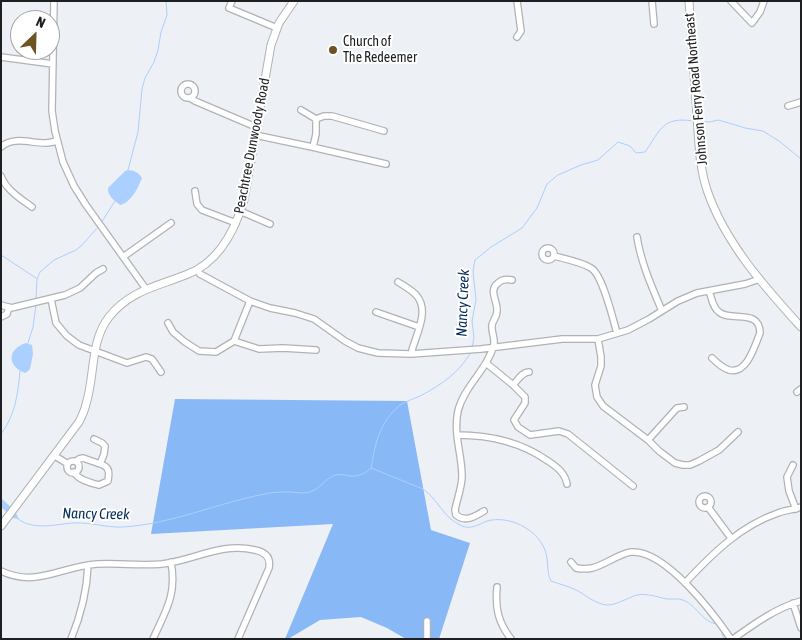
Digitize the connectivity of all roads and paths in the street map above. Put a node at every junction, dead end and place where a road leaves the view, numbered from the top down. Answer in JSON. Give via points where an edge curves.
{"nodes":[{"id":1,"x":54,"y":1,"type":"edge"},
{"id":2,"x":232,"y":1,"type":"edge"},
{"id":3,"x":294,"y":1,"type":"edge"},
{"id":4,"x":517,"y":1,"type":"edge"},
{"id":5,"x":652,"y":1,"type":"edge"},
{"id":6,"x":689,"y":1,"type":"edge"},
{"id":7,"x":731,"y":1,"type":"edge"},
{"id":8,"x":764,"y":1,"type":"edge"},
{"id":9,"x":654,"y":24,"type":"dead end"},
{"id":10,"x":277,"y":28,"type":"junction"},
{"id":11,"x":516,"y":37,"type":"dead end"},
{"id":12,"x":1,"y":57,"type":"edge"},
{"id":13,"x":52,"y":64,"type":"junction"},
{"id":14,"x":190,"y":98,"type":"dead end"},
{"id":15,"x":801,"y":102,"type":"edge"},
{"id":16,"x":788,"y":106,"type":"dead end"},
{"id":17,"x":301,"y":110,"type":"dead end"},
{"id":18,"x":316,"y":119,"type":"junction"},
{"id":19,"x":256,"y":127,"type":"junction"},
{"id":20,"x":384,"y":131,"type":"dead end"},
{"id":21,"x":255,"y":136,"type":"junction"},
{"id":22,"x":57,"y":141,"type":"junction"},
{"id":23,"x":2,"y":146,"type":"edge"},
{"id":24,"x":313,"y":147,"type":"junction"},
{"id":25,"x":386,"y":164,"type":"dead end"},
{"id":26,"x":1,"y":176,"type":"edge"},
{"id":27,"x":195,"y":190,"type":"dead end"},
{"id":28,"x":32,"y":207,"type":"dead end"},
{"id":29,"x":240,"y":211,"type":"junction"},
{"id":30,"x":171,"y":223,"type":"dead end"},
{"id":31,"x":236,"y":223,"type":"junction"},
{"id":32,"x":270,"y":224,"type":"dead end"},
{"id":33,"x":637,"y":237,"type":"dead end"},
{"id":34,"x":554,"y":256,"type":"dead end"},
{"id":35,"x":123,"y":257,"type":"junction"},
{"id":36,"x":103,"y":269,"type":"dead end"},
{"id":37,"x":197,"y":270,"type":"junction"},
{"id":38,"x":760,"y":279,"type":"junction"},
{"id":39,"x":512,"y":280,"type":"dead end"},
{"id":40,"x":398,"y":282,"type":"dead end"},
{"id":41,"x":146,"y":289,"type":"junction"},
{"id":42,"x":709,"y":291,"type":"junction"},
{"id":43,"x":51,"y":299,"type":"junction"},
{"id":44,"x":250,"y":302,"type":"junction"},
{"id":45,"x":1,"y":305,"type":"edge"},
{"id":46,"x":9,"y":307,"type":"junction"},
{"id":47,"x":662,"y":311,"type":"junction"},
{"id":48,"x":376,"y":312,"type":"dead end"},
{"id":49,"x":1,"y":317,"type":"edge"},
{"id":50,"x":168,"y":323,"type":"dead end"},
{"id":51,"x":419,"y":327,"type":"junction"},
{"id":52,"x":801,"y":327,"type":"edge"},
{"id":53,"x":617,"y":333,"type":"junction"},
{"id":54,"x":598,"y":339,"type":"junction"},
{"id":55,"x":234,"y":341,"type":"junction"},
{"id":56,"x":492,"y":347,"type":"junction"},
{"id":57,"x":316,"y":350,"type":"dead end"},
{"id":58,"x":95,"y":351,"type":"junction"},
{"id":59,"x":411,"y":354,"type":"junction"},
{"id":60,"x":712,"y":358,"type":"dead end"},
{"id":61,"x":486,"y":363,"type":"junction"},
{"id":62,"x":161,"y":372,"type":"dead end"},
{"id":63,"x":529,"y":372,"type":"dead end"},
{"id":64,"x":513,"y":385,"type":"junction"},
{"id":65,"x":684,"y":407,"type":"dead end"},
{"id":66,"x":738,"y":432,"type":"dead end"},
{"id":67,"x":457,"y":435,"type":"junction"},
{"id":68,"x":94,"y":439,"type":"dead end"},
{"id":69,"x":648,"y":440,"type":"junction"},
{"id":70,"x":55,"y":456,"type":"junction"},
{"id":71,"x":76,"y":461,"type":"junction"},
{"id":72,"x":68,"y":464,"type":"junction"},
{"id":73,"x":100,"y":464,"type":"junction"},
{"id":74,"x":793,"y":465,"type":"dead end"},
{"id":75,"x":74,"y":472,"type":"junction"},
{"id":76,"x":568,"y":484,"type":"dead end"},
{"id":77,"x":633,"y":486,"type":"dead end"},
{"id":78,"x":708,"y":507,"type":"dead end"},
{"id":79,"x":798,"y":508,"type":"edge"},
{"id":80,"x":484,"y":511,"type":"dead end"},
{"id":81,"x":1,"y":526,"type":"edge"},
{"id":82,"x":732,"y":538,"type":"junction"},
{"id":83,"x":171,"y":562,"type":"junction"},
{"id":84,"x":571,"y":562,"type":"dead end"},
{"id":85,"x":88,"y":565,"type":"junction"},
{"id":86,"x":1,"y":571,"type":"edge"},
{"id":87,"x":686,"y":583,"type":"junction"},
{"id":88,"x":497,"y":587,"type":"dead end"},
{"id":89,"x":801,"y":601,"type":"edge"},
{"id":90,"x":793,"y":603,"type":"junction"},
{"id":91,"x":427,"y":621,"type":"dead end"},
{"id":92,"x":801,"y":628,"type":"edge"},
{"id":93,"x":70,"y":639,"type":"edge"},
{"id":94,"x":154,"y":639,"type":"edge"},
{"id":95,"x":238,"y":639,"type":"edge"},
{"id":96,"x":427,"y":639,"type":"edge"},
{"id":97,"x":511,"y":639,"type":"edge"},
{"id":98,"x":732,"y":639,"type":"edge"}],
"edges":[{"from":1,"to":13,"type":"street"},
{"from":2,"to":10,"type":"street","via":[[229,8]]},
{"from":3,"to":10,"type":"main road","name":"Peachtree Dunwoody Road"},
{"from":4,"to":11,"type":"street","via":[[521,31]]},
{"from":5,"to":9,"type":"street"},
{"from":6,"to":38,"type":"main road","name":"Johnson Ferry Road Northeast","via":[[700,161],[707,190],[731,241]]},
{"from":7,"to":8,"type":"street","via":[[752,23]]},
{"from":10,"to":19,"type":"main road","name":"Peachtree Dunwoody Road"},
{"from":12,"to":13,"type":"street"},
{"from":13,"to":22,"type":"street","via":[[52,112]]},
{"from":14,"to":19,"type":"street"},
{"from":15,"to":16,"type":"street"},
{"from":17,"to":18,"type":"street"},
{"from":18,"to":20,"type":"street","via":[[332,116]]},
{"from":18,"to":24,"type":"street"},
{"from":19,"to":21,"type":"main road","name":"Peachtree Dunwoody Road"},
{"from":21,"to":24,"type":"street"},
{"from":21,"to":29,"type":"main road","name":"Peachtree Dunwoody Road"},
{"from":22,"to":23,"type":"street","via":[[13,141]]},
{"from":22,"to":35,"type":"street","via":[[74,186]]},
{"from":24,"to":25,"type":"street"},
{"from":26,"to":28,"type":"street","via":[[5,184]]},
{"from":27,"to":31,"type":"street","via":[[197,204],[202,210]]},
{"from":29,"to":31,"type":"main road","name":"Peachtree Dunwoody Road"},
{"from":29,"to":32,"type":"street"},
{"from":30,"to":35,"type":"street"},
{"from":31,"to":37,"type":"main road","name":"Peachtree Dunwoody Road","via":[[218,252]]},
{"from":33,"to":47,"type":"street","via":[[640,254]]},
{"from":34,"to":53,"type":"street","via":[[596,272]]},
{"from":35,"to":41,"type":"street"},
{"from":36,"to":43,"type":"street","via":[[80,288]]},
{"from":37,"to":41,"type":"main road","name":"Peachtree Dunwoody Road"},
{"from":37,"to":44,"type":"street"},
{"from":38,"to":42,"type":"street"},
{"from":38,"to":52,"type":"main road","name":"Johnson Ferry Road Northeast"},
{"from":39,"to":56,"type":"street","via":[[499,282],[493,289],[498,311],[492,326]]},
{"from":40,"to":51,"type":"street","via":[[419,298],[423,312]]},
{"from":41,"to":58,"type":"main road","name":"Peachtree Dunwoody Road","via":[[116,308],[108,318]]},
{"from":42,"to":47,"type":"street","via":[[678,301]]},
{"from":42,"to":60,"type":"street","via":[[714,307],[721,314],[750,318],[760,329],[746,365],[730,370]]},
{"from":43,"to":46,"type":"street"},
{"from":43,"to":58,"type":"street","via":[[56,323],[67,336],[78,345]]},
{"from":44,"to":55,"type":"street"},
{"from":44,"to":59,"type":"street","via":[[307,316],[358,348],[378,353]]},
{"from":45,"to":46,"type":"street"},
{"from":46,"to":49,"type":"street"},
{"from":47,"to":53,"type":"street"},
{"from":48,"to":51,"type":"street"},
{"from":50,"to":55,"type":"street","via":[[173,332],[199,350],[216,352]]},
{"from":51,"to":59,"type":"street"},
{"from":53,"to":54,"type":"street"},
{"from":54,"to":56,"type":"street","via":[[562,339]]},
{"from":54,"to":69,"type":"street","via":[[601,366],[595,385],[597,397],[603,406]]},
{"from":55,"to":57,"type":"street","via":[[259,349]]},
{"from":56,"to":59,"type":"street"},
{"from":56,"to":61,"type":"street"},
{"from":58,"to":62,"type":"street","via":[[127,362],[146,357],[152,359]]},
{"from":58,"to":70,"type":"main road","name":"Peachtree Dunwoody Road","via":[[84,412]]},
{"from":61,"to":64,"type":"street"},
{"from":61,"to":67,"type":"street","via":[[462,402]]},
{"from":63,"to":64,"type":"street","via":[[522,374]]},
{"from":64,"to":77,"type":"street","via":[[526,401],[514,420],[518,427],[530,435],[564,432]]},
{"from":65,"to":69,"type":"street","via":[[677,408]]},
{"from":66,"to":69,"type":"street","via":[[719,450],[690,465],[675,462]]},
{"from":67,"to":76,"type":"street","via":[[494,438],[521,445],[554,465]]},
{"from":67,"to":80,"type":"street","via":[[462,477],[456,514],[467,519]]},
{"from":68,"to":73,"type":"street","via":[[105,446]]},
{"from":70,"to":72,"type":"street"},
{"from":70,"to":81,"type":"main road","name":"Peachtree Dunwoody Road"},
{"from":71,"to":72,"type":"street"},
{"from":71,"to":73,"type":"street","via":[[83,458]]},
{"from":71,"to":75,"type":"street","via":[[79,468]]},
{"from":72,"to":75,"type":"street","via":[[69,471]]},
{"from":73,"to":75,"type":"street","via":[[109,472],[108,481],[102,484],[81,479]]},
{"from":74,"to":79,"type":"street","via":[[787,477],[789,491]]},
{"from":78,"to":82,"type":"street"},
{"from":79,"to":82,"type":"street","via":[[779,512]]},
{"from":82,"to":87,"type":"street","via":[[710,556]]},
{"from":83,"to":85,"type":"street"},
{"from":83,"to":94,"type":"street","via":[[173,592]]},
{"from":83,"to":95,"type":"street","via":[[221,549],[251,549],[264,553],[270,561],[269,568]]},
{"from":84,"to":87,"type":"street","via":[[576,568],[592,568],[629,552],[641,552],[663,564]]},
{"from":85,"to":86,"type":"street","via":[[35,578]]},
{"from":85,"to":93,"type":"street","via":[[83,605]]},
{"from":87,"to":98,"type":"street"},
{"from":88,"to":97,"type":"street","via":[[498,616]]},
{"from":89,"to":90,"type":"street"},
{"from":90,"to":92,"type":"street"},
{"from":90,"to":98,"type":"street"},
{"from":91,"to":96,"type":"street"}]}
